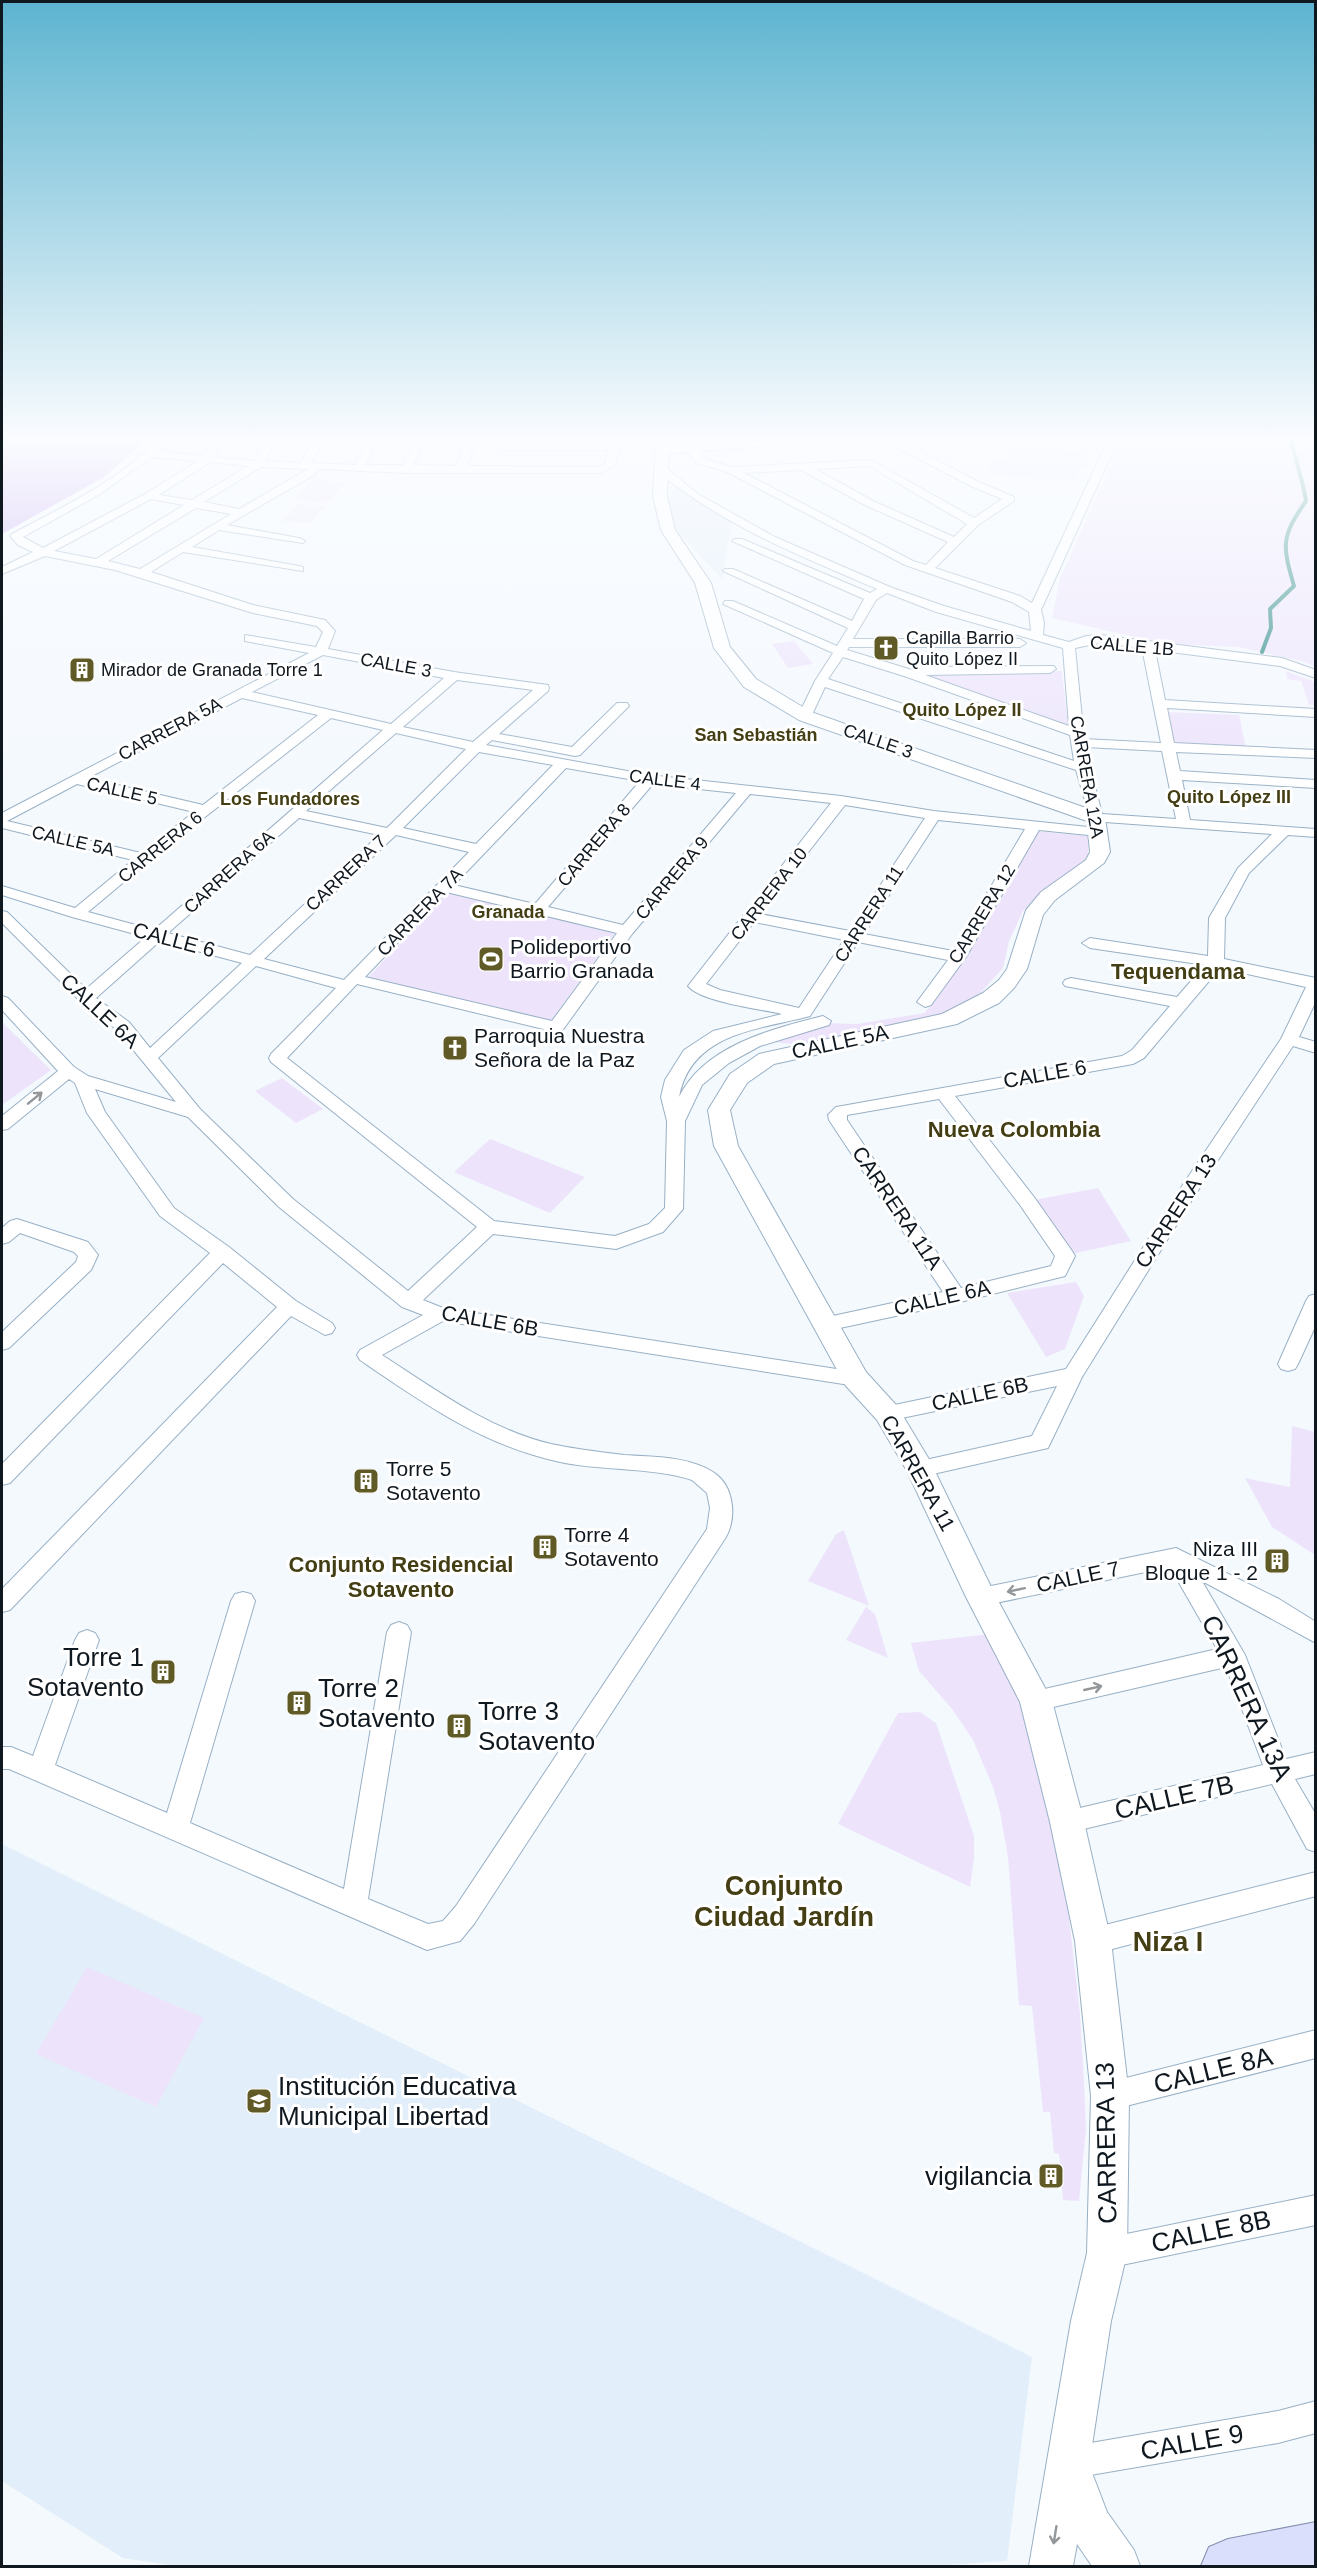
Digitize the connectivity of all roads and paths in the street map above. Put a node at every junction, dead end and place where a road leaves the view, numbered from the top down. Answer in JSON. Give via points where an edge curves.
{"nodes":[{"id":1,"x":34,"y":557,"type":"edge"},
{"id":2,"x":71,"y":557,"type":"edge"},
{"id":3,"x":108,"y":557,"type":"edge"},
{"id":4,"x":170,"y":557,"type":"edge"},
{"id":5,"x":226,"y":557,"type":"edge"},
{"id":6,"x":686,"y":557,"type":"edge"},
{"id":7,"x":775,"y":557,"type":"edge"},
{"id":8,"x":812,"y":557,"type":"edge"},
{"id":9,"x":897,"y":557,"type":"edge"},
{"id":10,"x":941,"y":557,"type":"edge"},
{"id":11,"x":1059,"y":557,"type":"edge"},
{"id":12,"x":99,"y":562,"type":"junction"},
{"id":13,"x":928,"y":569,"type":"junction"},
{"id":14,"x":299,"y":570,"type":"dead end"},
{"id":15,"x":2,"y":571,"type":"edge"},
{"id":16,"x":729,"y":571,"type":"dead end"},
{"id":17,"x":142,"y":573,"type":"junction"},
{"id":18,"x":886,"y":589,"type":"junction"},
{"id":19,"x":871,"y":598,"type":"junction"},
{"id":20,"x":729,"y":604,"type":"dead end"},
{"id":21,"x":1035,"y":610,"type":"junction"},
{"id":22,"x":854,"y":626,"type":"junction"},
{"id":23,"x":1037,"y":635,"type":"junction"},
{"id":24,"x":249,"y":638,"type":"dead end"},
{"id":25,"x":1020,"y":643,"type":"dead end"},
{"id":26,"x":1070,"y":646,"type":"junction"},
{"id":27,"x":1148,"y":646,"type":"junction"},
{"id":28,"x":843,"y":648,"type":"junction"},
{"id":29,"x":320,"y":652,"type":"junction"},
{"id":30,"x":1050,"y":669,"type":"dead end"},
{"id":31,"x":905,"y":672,"type":"junction"},
{"id":32,"x":1316,"y":674,"type":"edge"},
{"id":33,"x":454,"y":676,"type":"junction"},
{"id":34,"x":821,"y":681,"type":"junction"},
{"id":35,"x":543,"y":688,"type":"joint"},
{"id":36,"x":238,"y":693,"type":"junction"},
{"id":37,"x":1160,"y":705,"type":"junction"},
{"id":38,"x":622,"y":706,"type":"dead end"},
{"id":39,"x":1316,"y":713,"type":"edge"},
{"id":40,"x":328,"y":714,"type":"junction"},
{"id":41,"x":805,"y":716,"type":"junction"},
{"id":42,"x":393,"y":729,"type":"junction"},
{"id":43,"x":490,"y":736,"type":"junction"},
{"id":44,"x":1077,"y":738,"type":"junction"},
{"id":45,"x":476,"y":747,"type":"junction"},
{"id":46,"x":1169,"y":747,"type":"junction"},
{"id":47,"x":1316,"y":754,"type":"edge"},
{"id":48,"x":562,"y":764,"type":"junction"},
{"id":49,"x":1083,"y":768,"type":"junction"},
{"id":50,"x":1174,"y":775,"type":"junction"},
{"id":51,"x":649,"y":779,"type":"junction"},
{"id":52,"x":73,"y":780,"type":"junction"},
{"id":53,"x":1316,"y":784,"type":"edge"},
{"id":54,"x":747,"y":789,"type":"junction"},
{"id":55,"x":841,"y":800,"type":"junction"},
{"id":56,"x":205,"y":810,"type":"junction"},
{"id":57,"x":297,"y":813,"type":"junction"},
{"id":58,"x":934,"y":815,"type":"junction"},
{"id":59,"x":2,"y":818,"type":"edge"},
{"id":60,"x":2,"y":824,"type":"edge"},
{"id":61,"x":1035,"y":824,"type":"junction"},
{"id":62,"x":1184,"y":824,"type":"junction"},
{"id":63,"x":1097,"y":825,"type":"junction"},
{"id":64,"x":1284,"y":831,"type":"junction"},
{"id":65,"x":391,"y":832,"type":"junction"},
{"id":66,"x":1316,"y":833,"type":"edge"},
{"id":67,"x":481,"y":850,"type":"junction"},
{"id":68,"x":144,"y":858,"type":"junction"},
{"id":69,"x":445,"y":886,"type":"junction"},
{"id":70,"x":2,"y":890,"type":"edge"},
{"id":71,"x":538,"y":910,"type":"junction"},
{"id":72,"x":78,"y":914,"type":"junction"},
{"id":73,"x":2,"y":915,"type":"edge"},
{"id":74,"x":752,"y":917,"type":"junction"},
{"id":75,"x":627,"y":932,"type":"junction"},
{"id":76,"x":158,"y":935,"type":"junction"},
{"id":77,"x":855,"y":937,"type":"junction"},
{"id":78,"x":1090,"y":943,"type":"dead end"},
{"id":79,"x":958,"y":957,"type":"junction"},
{"id":80,"x":251,"y":962,"type":"junction"},
{"id":81,"x":1216,"y":962,"type":"junction"},
{"id":82,"x":352,"y":982,"type":"junction"},
{"id":83,"x":1071,"y":983,"type":"dead end"},
{"id":84,"x":1315,"y":984,"type":"edge"},
{"id":85,"x":86,"y":998,"type":"junction"},
{"id":86,"x":2,"y":1001,"type":"edge"},
{"id":87,"x":925,"y":1002,"type":"dead end"},
{"id":88,"x":1182,"y":1004,"type":"junction"},
{"id":89,"x":804,"y":1013,"type":"junction"},
{"id":90,"x":949,"y":1019,"type":"joint"},
{"id":91,"x":556,"y":1027,"type":"joint"},
{"id":92,"x":1289,"y":1039,"type":"junction"},
{"id":93,"x":753,"y":1042,"type":"junction"},
{"id":94,"x":1316,"y":1048,"type":"edge"},
{"id":95,"x":802,"y":1049,"type":"junction"},
{"id":96,"x":149,"y":1058,"type":"junction"},
{"id":97,"x":75,"y":1075,"type":"junction"},
{"id":98,"x":738,"y":1078,"type":"joint"},
{"id":99,"x":944,"y":1093,"type":"junction"},
{"id":100,"x":194,"y":1113,"type":"junction"},
{"id":101,"x":838,"y":1120,"type":"joint"},
{"id":102,"x":676,"y":1121,"type":"junction"},
{"id":103,"x":2,"y":1125,"type":"edge"},
{"id":104,"x":489,"y":1227,"type":"junction"},
{"id":105,"x":2,"y":1239,"type":"edge"},
{"id":106,"x":222,"y":1252,"type":"junction"},
{"id":107,"x":956,"y":1296,"type":"junction"},
{"id":108,"x":1316,"y":1301,"type":"edge"},
{"id":109,"x":409,"y":1302,"type":"junction"},
{"id":110,"x":289,"y":1306,"type":"junction"},
{"id":111,"x":440,"y":1314,"type":"junction"},
{"id":112,"x":826,"y":1324,"type":"junction"},
{"id":113,"x":325,"y":1328,"type":"dead end"},
{"id":114,"x":2,"y":1343,"type":"edge"},
{"id":115,"x":1288,"y":1364,"type":"dead end"},
{"id":116,"x":1073,"y":1375,"type":"junction"},
{"id":117,"x":856,"y":1379,"type":"junction"},
{"id":118,"x":887,"y":1413,"type":"junction"},
{"id":119,"x":920,"y":1469,"type":"junction"},
{"id":120,"x":2,"y":1477,"type":"edge"},
{"id":121,"x":1176,"y":1557,"type":"junction"},
{"id":122,"x":981,"y":1597,"type":"junction"},
{"id":123,"x":243,"y":1600,"type":"dead end"},
{"id":124,"x":2,"y":1603,"type":"edge"},
{"id":125,"x":399,"y":1632,"type":"dead end"},
{"id":126,"x":1316,"y":1634,"type":"edge"},
{"id":127,"x":87,"y":1640,"type":"dead end"},
{"id":128,"x":1233,"y":1655,"type":"junction"},
{"id":129,"x":1036,"y":1701,"type":"junction"},
{"id":130,"x":2,"y":1758,"type":"edge"},
{"id":131,"x":1316,"y":1763,"type":"edge"},
{"id":132,"x":40,"y":1771,"type":"junction"},
{"id":133,"x":1279,"y":1773,"type":"junction"},
{"id":134,"x":1067,"y":1822,"type":"junction"},
{"id":135,"x":175,"y":1829,"type":"junction"},
{"id":136,"x":1316,"y":1841,"type":"edge"},
{"id":137,"x":1316,"y":1884,"type":"edge"},
{"id":138,"x":354,"y":1906,"type":"junction"},
{"id":139,"x":1093,"y":1941,"type":"junction"},
{"id":140,"x":1316,"y":2044,"type":"edge"},
{"id":141,"x":1110,"y":2096,"type":"junction"},
{"id":142,"x":1316,"y":2210,"type":"edge"},
{"id":143,"x":1107,"y":2253,"type":"junction"},
{"id":144,"x":1316,"y":2417,"type":"edge"},
{"id":145,"x":1067,"y":2463,"type":"junction"},
{"id":146,"x":1316,"y":2549,"type":"edge"},
{"id":147,"x":1051,"y":2566,"type":"edge"},
{"id":148,"x":1118,"y":2566,"type":"edge"},
{"id":149,"x":1228,"y":2566,"type":"edge"}],
"edges":[{"from":1,"to":15,"type":"street"},
{"from":2,"to":12,"type":"street"},
{"from":3,"to":12,"type":"street"},
{"from":4,"to":17,"type":"street"},
{"from":5,"to":14,"type":"street"},
{"from":6,"to":41,"type":"street","name":"CALLE 3","via":[[704,584],[722,648],[750,683]]},
{"from":7,"to":19,"type":"street"},
{"from":8,"to":18,"type":"street","name":"CALLE 1B"},
{"from":9,"to":13,"type":"street"},
{"from":10,"to":13,"type":"street"},
{"from":11,"to":21,"type":"street"},
{"from":12,"to":17,"type":"street"},
{"from":13,"to":21,"type":"street","via":[[1016,599]]},
{"from":16,"to":22,"type":"street"},
{"from":17,"to":29,"type":"street","via":[[252,608],[321,623],[329,631]]},
{"from":18,"to":19,"type":"street"},
{"from":18,"to":23,"type":"street","name":"CALLE 1B","via":[[940,609]]},
{"from":19,"to":22,"type":"street"},
{"from":20,"to":28,"type":"street"},
{"from":21,"to":23,"type":"street"},
{"from":22,"to":28,"type":"street"},
{"from":23,"to":26,"type":"street","name":"CALLE 1B"},
{"from":24,"to":29,"type":"street","name":"CALLE 3"},
{"from":25,"to":28,"type":"street"},
{"from":26,"to":27,"type":"street","name":"CALLE 1B","via":[[1100,639]]},
{"from":26,"to":44,"type":"street","name":"CARRERA 12A"},
{"from":27,"to":32,"type":"street","name":"CALLE 1B","via":[[1282,662]]},
{"from":27,"to":37,"type":"street"},
{"from":28,"to":31,"type":"street"},
{"from":28,"to":34,"type":"street"},
{"from":29,"to":33,"type":"street","name":"CALLE 3"},
{"from":29,"to":36,"type":"street","name":"CARRERA 5A"},
{"from":30,"to":31,"type":"street"},
{"from":31,"to":44,"type":"street"},
{"from":33,"to":35,"type":"street","name":"CALLE 3"},
{"from":33,"to":42,"type":"street","name":"CARRERA 6A"},
{"from":34,"to":41,"type":"street"},
{"from":34,"to":49,"type":"street"},
{"from":35,"to":43,"type":"street","name":"CARRERA 7"},
{"from":36,"to":40,"type":"street","name":"CALLE 4"},
{"from":36,"to":52,"type":"street","name":"CARRERA 5A"},
{"from":37,"to":39,"type":"street"},
{"from":37,"to":46,"type":"street"},
{"from":38,"to":43,"type":"street","via":[[575,752]]},
{"from":40,"to":42,"type":"street","name":"CALLE 4"},
{"from":40,"to":56,"type":"street","name":"CARRERA 6"},
{"from":41,"to":63,"type":"street","name":"CALLE 3"},
{"from":42,"to":45,"type":"street","name":"CALLE 4"},
{"from":42,"to":57,"type":"street","name":"CARRERA 6A"},
{"from":43,"to":45,"type":"street","name":"CARRERA 7"},
{"from":44,"to":46,"type":"street"},
{"from":44,"to":49,"type":"street","name":"CARRERA 12A"},
{"from":45,"to":48,"type":"street","name":"CALLE 4"},
{"from":45,"to":65,"type":"street","name":"CARRERA 7"},
{"from":46,"to":47,"type":"street"},
{"from":46,"to":50,"type":"street"},
{"from":48,"to":51,"type":"street","name":"CALLE 4"},
{"from":48,"to":67,"type":"street","name":"CARRERA 7A"},
{"from":49,"to":63,"type":"street","name":"CARRERA 12A"},
{"from":50,"to":53,"type":"street"},
{"from":50,"to":62,"type":"street"},
{"from":51,"to":54,"type":"street","name":"CALLE 4"},
{"from":51,"to":71,"type":"street","name":"CARRERA 8"},
{"from":52,"to":56,"type":"street","name":"CALLE 5"},
{"from":52,"to":59,"type":"street","name":"CARRERA 5A"},
{"from":54,"to":55,"type":"street","name":"CALLE 4"},
{"from":54,"to":75,"type":"street","name":"CARRERA 9"},
{"from":55,"to":58,"type":"street","name":"CALLE 4"},
{"from":55,"to":74,"type":"street","name":"CARRERA 10"},
{"from":56,"to":68,"type":"street","name":"CARRERA 6"},
{"from":57,"to":65,"type":"street"},
{"from":57,"to":76,"type":"street","name":"CARRERA 6A"},
{"from":58,"to":61,"type":"street","name":"CALLE 4"},
{"from":58,"to":77,"type":"street","name":"CARRERA 11"},
{"from":60,"to":68,"type":"street","name":"CALLE 5A"},
{"from":61,"to":63,"type":"street","name":"CALLE 4"},
{"from":61,"to":79,"type":"street","name":"CARRERA 12"},
{"from":62,"to":63,"type":"street","name":"CALLE 4"},
{"from":62,"to":64,"type":"street","name":"CALLE 4"},
{"from":63,"to":90,"type":"street","name":"CARRERA 12A","via":[[1101,852],[1094,863],[1048,896],[1033,914],[1017,969],[1007,984],[991,998]]},
{"from":64,"to":66,"type":"street","name":"CALLE 4"},
{"from":64,"to":81,"type":"street","via":[[1243,871],[1217,918]]},
{"from":65,"to":67,"type":"street"},
{"from":65,"to":80,"type":"street","name":"CARRERA 7"},
{"from":67,"to":69,"type":"street","name":"CARRERA 7A"},
{"from":68,"to":72,"type":"street","name":"CARRERA 6"},
{"from":69,"to":71,"type":"street"},
{"from":69,"to":82,"type":"street","name":"CARRERA 7A"},
{"from":70,"to":72,"type":"street","name":"CALLE 6"},
{"from":71,"to":75,"type":"street"},
{"from":72,"to":76,"type":"street","name":"CALLE 6"},
{"from":73,"to":85,"type":"street","name":"CALLE 6A"},
{"from":74,"to":77,"type":"street"},
{"from":74,"to":89,"type":"street","name":"CARRERA 10","via":[[696,986]]},
{"from":75,"to":91,"type":"street","name":"CARRERA 9"},
{"from":76,"to":80,"type":"street","name":"CALLE 6"},
{"from":76,"to":85,"type":"street","name":"CARRERA 6A"},
{"from":77,"to":79,"type":"street"},
{"from":77,"to":89,"type":"street","name":"CARRERA 11"},
{"from":78,"to":81,"type":"street"},
{"from":79,"to":87,"type":"street","name":"CARRERA 12"},
{"from":80,"to":82,"type":"street","name":"CALLE 6"},
{"from":80,"to":96,"type":"street","name":"CARRERA 7"},
{"from":81,"to":84,"type":"street"},
{"from":81,"to":88,"type":"street","name":"CALLE 6"},
{"from":82,"to":91,"type":"street","name":"CALLE 6"},
{"from":82,"to":104,"type":"street","name":"CARRERA 7A","via":[[277,1058]]},
{"from":83,"to":88,"type":"street"},
{"from":84,"to":92,"type":"street","name":"CARRERA 13"},
{"from":85,"to":96,"type":"street","name":"CALLE 6A","via":[[123,1026]]},
{"from":86,"to":97,"type":"street"},
{"from":88,"to":99,"type":"street","name":"CALLE 6","via":[[1146,1048],[1127,1059]]},
{"from":89,"to":93,"type":"street","via":[[823,1021]]},
{"from":89,"to":102,"type":"street","via":[[719,1035],[690,1054],[674,1080],[670,1097]]},
{"from":90,"to":95,"type":"street","name":"CALLE 5A"},
{"from":92,"to":94,"type":"street"},
{"from":92,"to":116,"type":"street","name":"CARRERA 13"},
{"from":93,"to":95,"type":"street"},
{"from":93,"to":102,"type":"street","via":[[723,1059],[695,1082]]},
{"from":95,"to":98,"type":"street","name":"CALLE 5A","via":[[767,1059]]},
{"from":96,"to":100,"type":"street","name":"CALLE 6A"},
{"from":97,"to":100,"type":"street"},
{"from":103,"to":97,"type":"street","one_way":true},
{"from":97,"to":106,"type":"street","via":[[96,1113],[167,1212]]},
{"from":98,"to":112,"type":"street","name":"CARRERA 11","via":[[719,1110],[726,1146]]},
{"from":99,"to":101,"type":"street","name":"CALLE 6","via":[[842,1111]]},
{"from":99,"to":107,"type":"street","name":"CALLE 6A","via":[[1065,1256],[1058,1270]]},
{"from":100,"to":109,"type":"street","name":"CALLE 6B","via":[[286,1203]]},
{"from":101,"to":107,"type":"street","name":"CARRERA 11A"},
{"from":102,"to":104,"type":"street","via":[[674,1209],[656,1228],[616,1243]]},
{"from":104,"to":109,"type":"street"},
{"from":105,"to":114,"type":"street","via":[[17,1225],[81,1248],[88,1255],[84,1265]]},
{"from":106,"to":110,"type":"street"},
{"from":106,"to":120,"type":"street"},
{"from":107,"to":112,"type":"street","name":"CALLE 6A"},
{"from":108,"to":115,"type":"street"},
{"from":109,"to":111,"type":"street","name":"CALLE 6B"},
{"from":110,"to":113,"type":"street"},
{"from":110,"to":124,"type":"street"},
{"from":111,"to":117,"type":"street","name":"CALLE 6B"},
{"from":111,"to":138,"type":"street","via":[[367,1355],[459,1417],[500,1437],[549,1452],[678,1469],[703,1476],[716,1485],[723,1504],[718,1531],[550,1789],[451,1932],[427,1937]]},
{"from":112,"to":117,"type":"street","name":"CARRERA 11"},
{"from":116,"to":118,"type":"street","name":"CALLE 6B"},
{"from":116,"to":119,"type":"street","name":"CARRERA 13","via":[[1040,1442]]},
{"from":117,"to":118,"type":"street","name":"CARRERA 11"},
{"from":118,"to":119,"type":"street","name":"CARRERA 11"},
{"from":119,"to":122,"type":"street","name":"CARRERA 11"},
{"from":121,"to":122,"type":"street","name":"CALLE 7","one_way":true},
{"from":121,"to":126,"type":"street"},
{"from":121,"to":128,"type":"street","name":"CARRERA 13A"},
{"from":122,"to":129,"type":"street","name":"CARRERA 11"},
{"from":123,"to":135,"type":"street"},
{"from":125,"to":138,"type":"street"},
{"from":127,"to":132,"type":"street"},
{"from":129,"to":128,"type":"street","one_way":true},
{"from":128,"to":133,"type":"street","name":"CARRERA 13A"},
{"from":129,"to":134,"type":"street","name":"CARRERA 11"},
{"from":130,"to":132,"type":"street"},
{"from":131,"to":133,"type":"street","name":"CALLE 7B"},
{"from":132,"to":135,"type":"street"},
{"from":133,"to":134,"type":"street","name":"CALLE 7B"},
{"from":133,"to":136,"type":"street","name":"CARRERA 13A"},
{"from":134,"to":139,"type":"street","name":"CARRERA 13"},
{"from":135,"to":138,"type":"street"},
{"from":137,"to":139,"type":"street"},
{"from":139,"to":141,"type":"street","name":"CARRERA 13"},
{"from":140,"to":141,"type":"street","name":"CALLE 8A"},
{"from":141,"to":143,"type":"street","name":"CARRERA 13"},
{"from":142,"to":143,"type":"street","name":"CALLE 8B"},
{"from":143,"to":145,"type":"street","name":"CARRERA 13"},
{"from":144,"to":145,"type":"street","name":"CALLE 9"},
{"from":145,"to":147,"type":"street","name":"CARRERA 13","one_way":true},
{"from":145,"to":148,"type":"street","name":"CARRERA 13","via":[[1090,2526]]},
{"from":146,"to":149,"type":"main road"}]}
